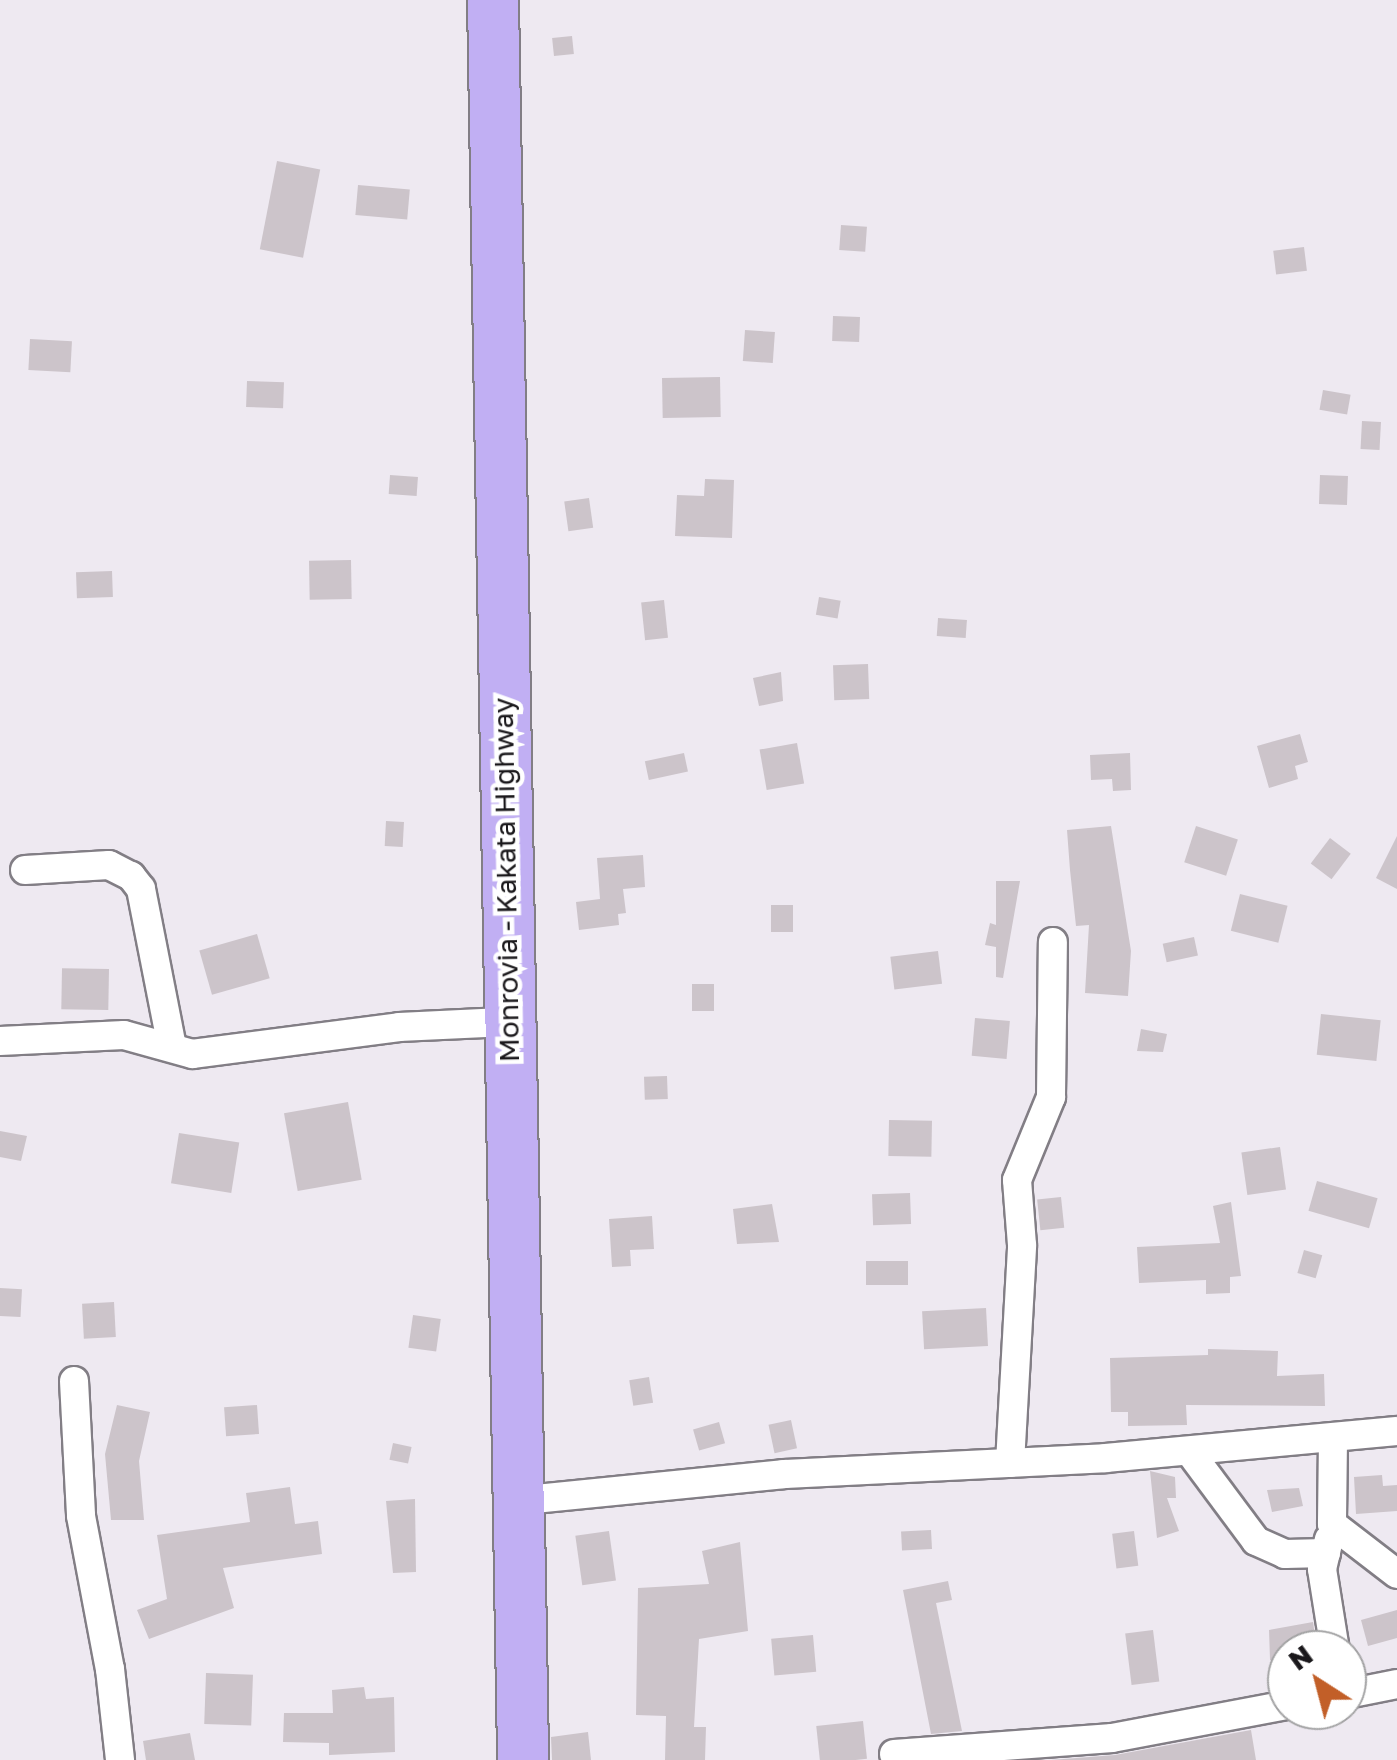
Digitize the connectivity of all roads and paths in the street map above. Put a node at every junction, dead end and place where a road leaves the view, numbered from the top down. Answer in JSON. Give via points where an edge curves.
{"nodes":[{"id":1,"x":493,"y":0,"type":"edge"},
{"id":2,"x":26,"y":870,"type":"dead end"},
{"id":3,"x":1053,"y":942,"type":"dead end"},
{"id":4,"x":508,"y":1022,"type":"junction"},
{"id":5,"x":0,"y":1041,"type":"edge"},
{"id":6,"x":172,"y":1047,"type":"junction"},
{"id":7,"x":74,"y":1381,"type":"dead end"},
{"id":8,"x":1397,"y":1431,"type":"edge"},
{"id":9,"x":1333,"y":1440,"type":"junction"},
{"id":10,"x":1188,"y":1451,"type":"junction"},
{"id":11,"x":1010,"y":1463,"type":"junction"},
{"id":12,"x":514,"y":1502,"type":"junction"},
{"id":13,"x":1332,"y":1524,"type":"junction"},
{"id":14,"x":1326,"y":1553,"type":"junction"},
{"id":15,"x":1394,"y":1566,"type":"edge"},
{"id":16,"x":1332,"y":1630,"type":"edge"},
{"id":17,"x":1397,"y":1684,"type":"edge"},
{"id":18,"x":1367,"y":1690,"type":"edge"},
{"id":19,"x":1267,"y":1709,"type":"edge"},
{"id":20,"x":894,"y":1754,"type":"dead end"},
{"id":21,"x":120,"y":1760,"type":"edge"},
{"id":22,"x":523,"y":1760,"type":"edge"}],
"edges":[{"from":1,"to":4,"type":"highway","name":"Monrovia - Kakata Highway"},
{"from":2,"to":6,"type":"street","via":[[109,865],[131,876],[141,889]]},
{"from":3,"to":11,"type":"street","via":[[1051,1097],[1017,1180],[1022,1245]]},
{"from":4,"to":6,"type":"street","via":[[399,1027],[192,1054]]},
{"from":4,"to":12,"type":"highway","name":"Monrovia - Kakata Highway"},
{"from":5,"to":6,"type":"street","via":[[124,1035]]},
{"from":7,"to":21,"type":"street","via":[[80,1516],[110,1668]]},
{"from":8,"to":9,"type":"street"},
{"from":9,"to":10,"type":"street"},
{"from":9,"to":13,"type":"street"},
{"from":10,"to":11,"type":"street"},
{"from":10,"to":14,"type":"street","via":[[1256,1541],[1285,1554]]},
{"from":11,"to":12,"type":"street","via":[[784,1474]]},
{"from":12,"to":22,"type":"highway","name":"Monrovia - Kakata Highway"},
{"from":13,"to":14,"type":"street"},
{"from":13,"to":15,"type":"street"},
{"from":14,"to":16,"type":"street","via":[[1322,1570]]},
{"from":17,"to":18,"type":"street"},
{"from":19,"to":20,"type":"street","via":[[1112,1738]]}]}
